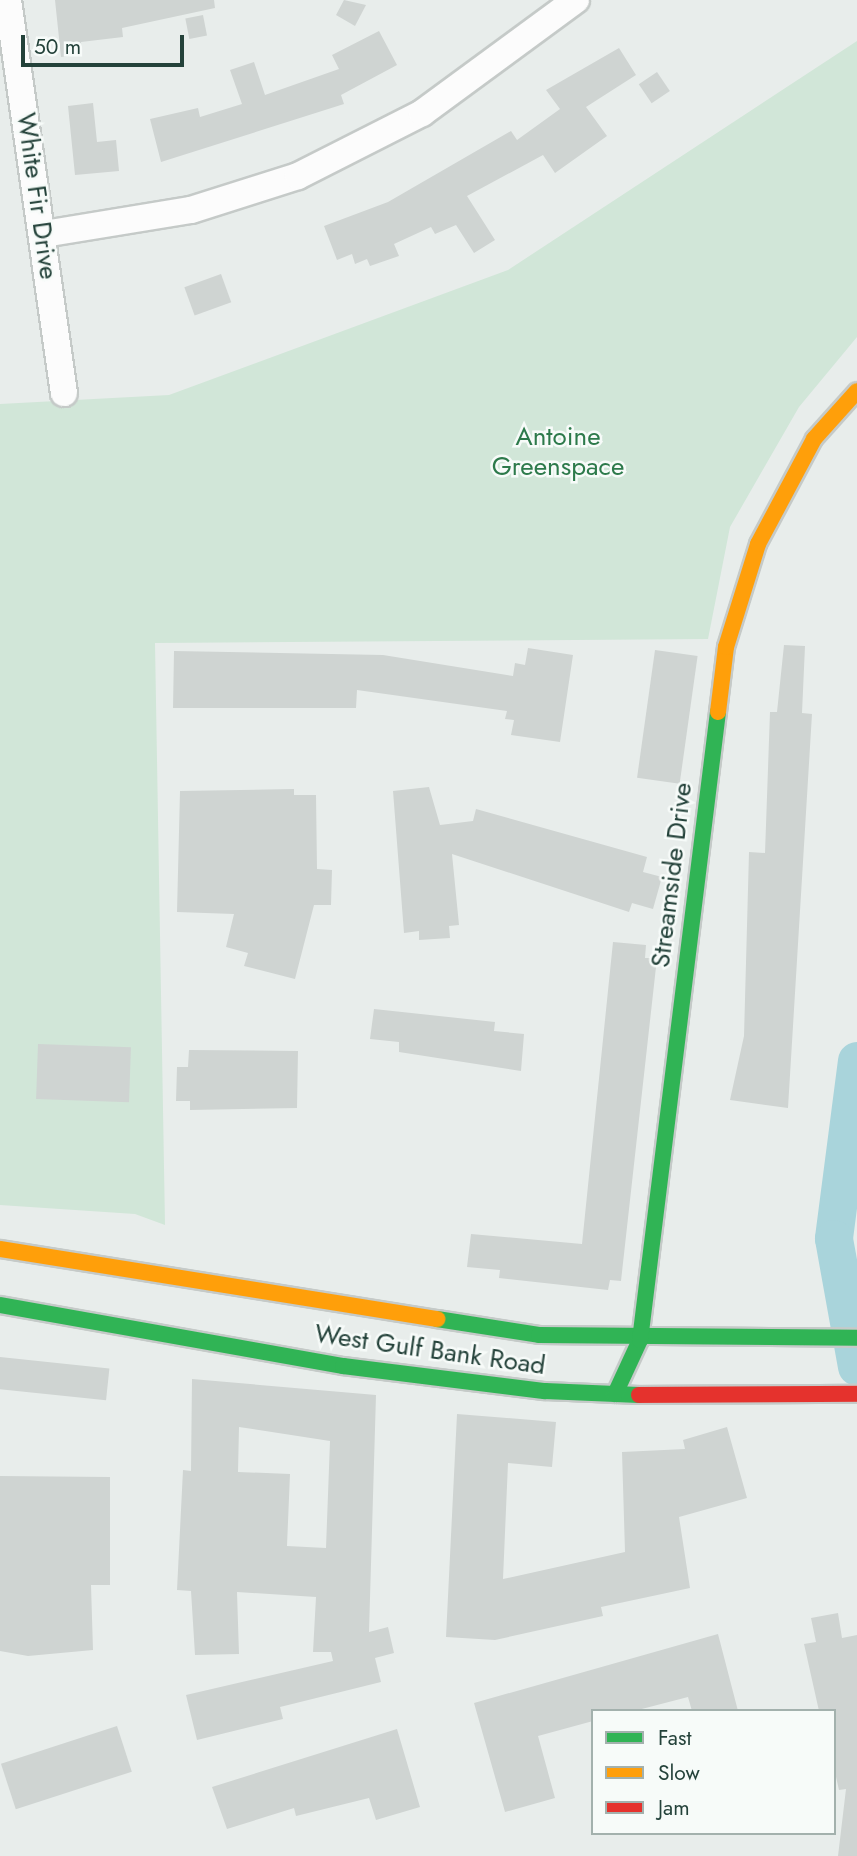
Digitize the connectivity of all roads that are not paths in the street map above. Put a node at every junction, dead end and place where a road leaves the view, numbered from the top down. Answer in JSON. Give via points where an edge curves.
{"nodes":[{"id":1,"x":8,"y":0,"type":"edge"},
{"id":2,"x":576,"y":0,"type":"edge"},
{"id":3,"x":44,"y":234,"type":"junction"},
{"id":4,"x":857,"y":391,"type":"edge"},
{"id":5,"x":64,"y":393,"type":"dead end"},
{"id":6,"x":0,"y":1249,"type":"edge"},
{"id":7,"x":166,"y":1274,"type":"junction"},
{"id":8,"x":162,"y":1296,"type":"dead end"},
{"id":9,"x":0,"y":1305,"type":"edge"},
{"id":10,"x":857,"y":1338,"type":"edge"},
{"id":11,"x":640,"y":1340,"type":"junction"},
{"id":12,"x":615,"y":1394,"type":"junction"},
{"id":13,"x":857,"y":1394,"type":"edge"}],
"edges":[{"from":1,"to":3,"type":"street","name":"White Fir Drive"},
{"from":2,"to":3,"type":"street","via":[[422,113],[319,167],[191,210]]},
{"from":3,"to":5,"type":"street","name":"White Fir Drive"},
{"from":4,"to":11,"type":"main road","name":"Streamside Drive","via":[[814,439],[758,544],[726,646]]},
{"from":6,"to":7,"type":"main road","name":"West Gulf Bank Road"},
{"from":7,"to":8,"type":"main road"},
{"from":7,"to":11,"type":"main road","name":"West Gulf Bank Road","via":[[402,1317]]},
{"from":9,"to":12,"type":"main road","name":"West Gulf Bank Road","via":[[158,1324],[417,1377]]},
{"from":10,"to":11,"type":"main road","name":"West Gulf Bank Road"},
{"from":11,"to":12,"type":"main road","name":"Streamside Drive"},
{"from":12,"to":13,"type":"main road","name":"West Gulf Bank Road","via":[[726,1399]]}]}
